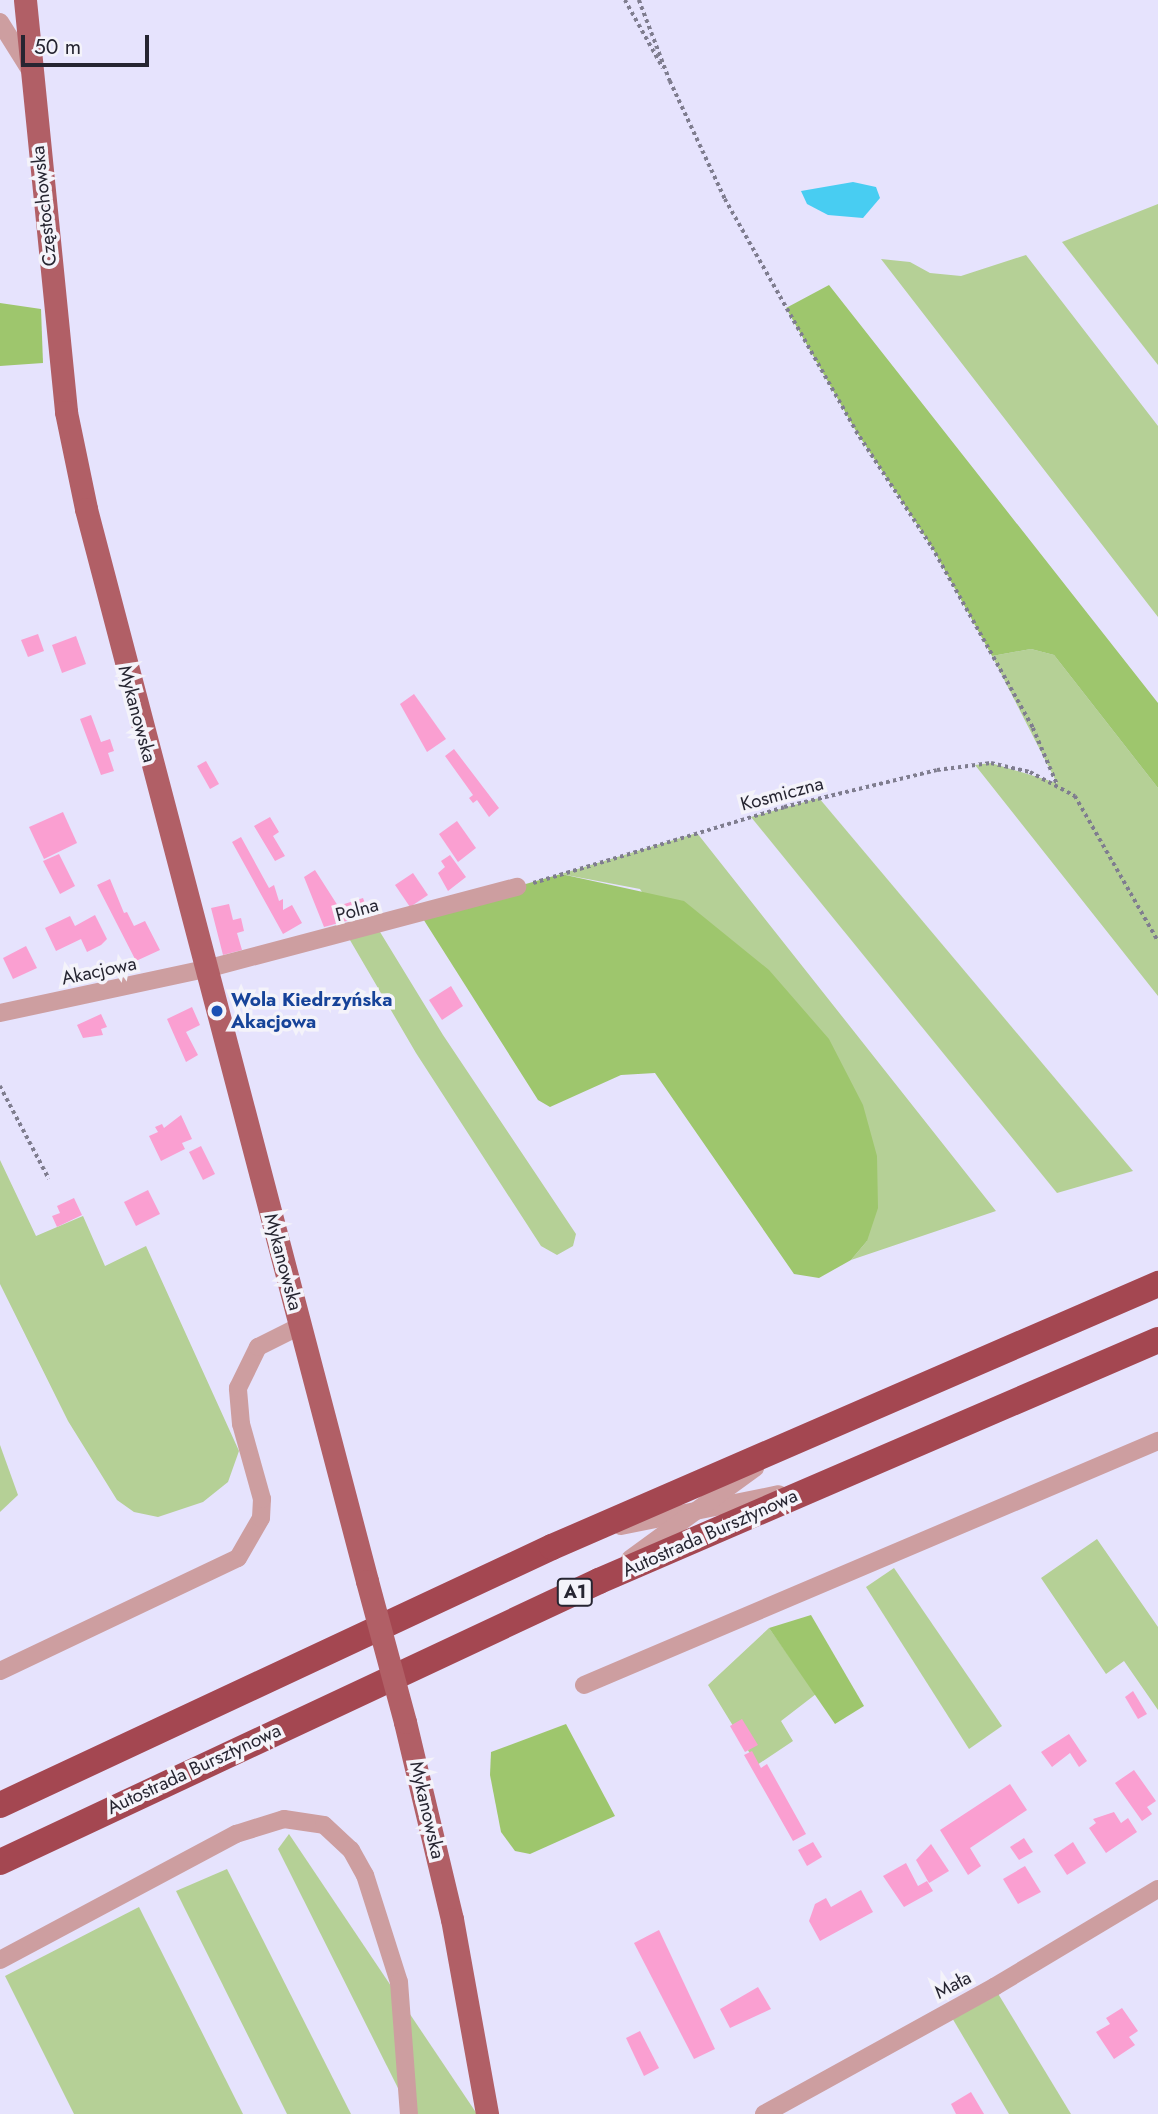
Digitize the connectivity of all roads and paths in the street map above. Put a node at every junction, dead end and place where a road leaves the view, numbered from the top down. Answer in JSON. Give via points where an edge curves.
{"nodes":[{"id":1,"x":25,"y":0,"type":"edge"},
{"id":2,"x":625,"y":0,"type":"edge"},
{"id":3,"x":639,"y":0,"type":"edge"},
{"id":4,"x":0,"y":22,"type":"edge"},
{"id":5,"x":30,"y":70,"type":"junction"},
{"id":6,"x":670,"y":81,"type":"junction"},
{"id":7,"x":66,"y":412,"type":"joint"},
{"id":8,"x":1057,"y":784,"type":"junction"},
{"id":9,"x":517,"y":887,"type":"joint"},
{"id":10,"x":1158,"y":941,"type":"edge"},
{"id":11,"x":206,"y":969,"type":"junction"},
{"id":12,"x":0,"y":1013,"type":"edge"},
{"id":13,"x":0,"y":1086,"type":"edge"},
{"id":14,"x":49,"y":1179,"type":"dead end"},
{"id":15,"x":1158,"y":1284,"type":"edge"},
{"id":16,"x":300,"y":1326,"type":"junction"},
{"id":17,"x":1158,"y":1340,"type":"edge"},
{"id":18,"x":1158,"y":1441,"type":"edge"},
{"id":19,"x":791,"y":1442,"type":"junction"},
{"id":20,"x":813,"y":1488,"type":"junction"},
{"id":21,"x":696,"y":1511,"type":"junction"},
{"id":22,"x":579,"y":1535,"type":"junction"},
{"id":23,"x":599,"y":1581,"type":"junction"},
{"id":24,"x":0,"y":1671,"type":"edge"},
{"id":25,"x":584,"y":1685,"type":"dead end"},
{"id":26,"x":0,"y":1805,"type":"edge"},
{"id":27,"x":0,"y":1862,"type":"edge"},
{"id":28,"x":1158,"y":1889,"type":"edge"},
{"id":29,"x":0,"y":1960,"type":"edge"},
{"id":30,"x":409,"y":2114,"type":"edge"},
{"id":31,"x":487,"y":2114,"type":"edge"},
{"id":32,"x":764,"y":2114,"type":"edge"}],
"edges":[{"from":1,"to":5,"type":"main road","name":"Częstochowska"},
{"from":2,"to":6,"type":"path"},
{"from":3,"to":6,"type":"path"},
{"from":4,"to":5,"type":"street"},
{"from":5,"to":7,"type":"main road","name":"Częstochowska"},
{"from":6,"to":8,"type":"path","via":[[742,230],[856,431],[932,547],[1032,728]]},
{"from":7,"to":11,"type":"main road","name":"Mykanowska","via":[[131,694]]},
{"from":8,"to":9,"type":"path","name":"Kosmiczna","via":[[991,763],[937,770],[784,807]]},
{"from":8,"to":10,"type":"path","via":[[1074,796],[1090,820]]},
{"from":9,"to":11,"type":"street","name":"Polna"},
{"from":11,"to":12,"type":"street","name":"Akacjowa"},
{"from":11,"to":16,"type":"main road","name":"Mykanowska"},
{"from":13,"to":14,"type":"path"},
{"from":15,"to":19,"type":"highway"},
{"from":16,"to":24,"type":"street","via":[[258,1347],[238,1388],[242,1424],[262,1499],[257,1528],[238,1558]]},
{"from":16,"to":31,"type":"main road","name":"Mykanowska","bridge":true,"via":[[452,1919]]},
{"from":17,"to":20,"type":"highway","name":"Autostrada Bursztynowa","number":"A1"},
{"from":18,"to":25,"type":"street"},
{"from":19,"to":21,"type":"street"},
{"from":19,"to":22,"type":"highway"},
{"from":20,"to":21,"type":"street"},
{"from":20,"to":23,"type":"highway","name":"Autostrada Bursztynowa","number":"A1"},
{"from":21,"to":22,"type":"street"},
{"from":21,"to":23,"type":"street"},
{"from":22,"to":26,"type":"highway"},
{"from":23,"to":27,"type":"highway","name":"Autostrada Bursztynowa","number":"A1"},
{"from":28,"to":32,"type":"street","name":"Mała","via":[[994,1987]]},
{"from":29,"to":30,"type":"street","via":[[236,1834],[284,1819],[324,1825],[351,1850],[365,1875],[400,1982]]}]}
